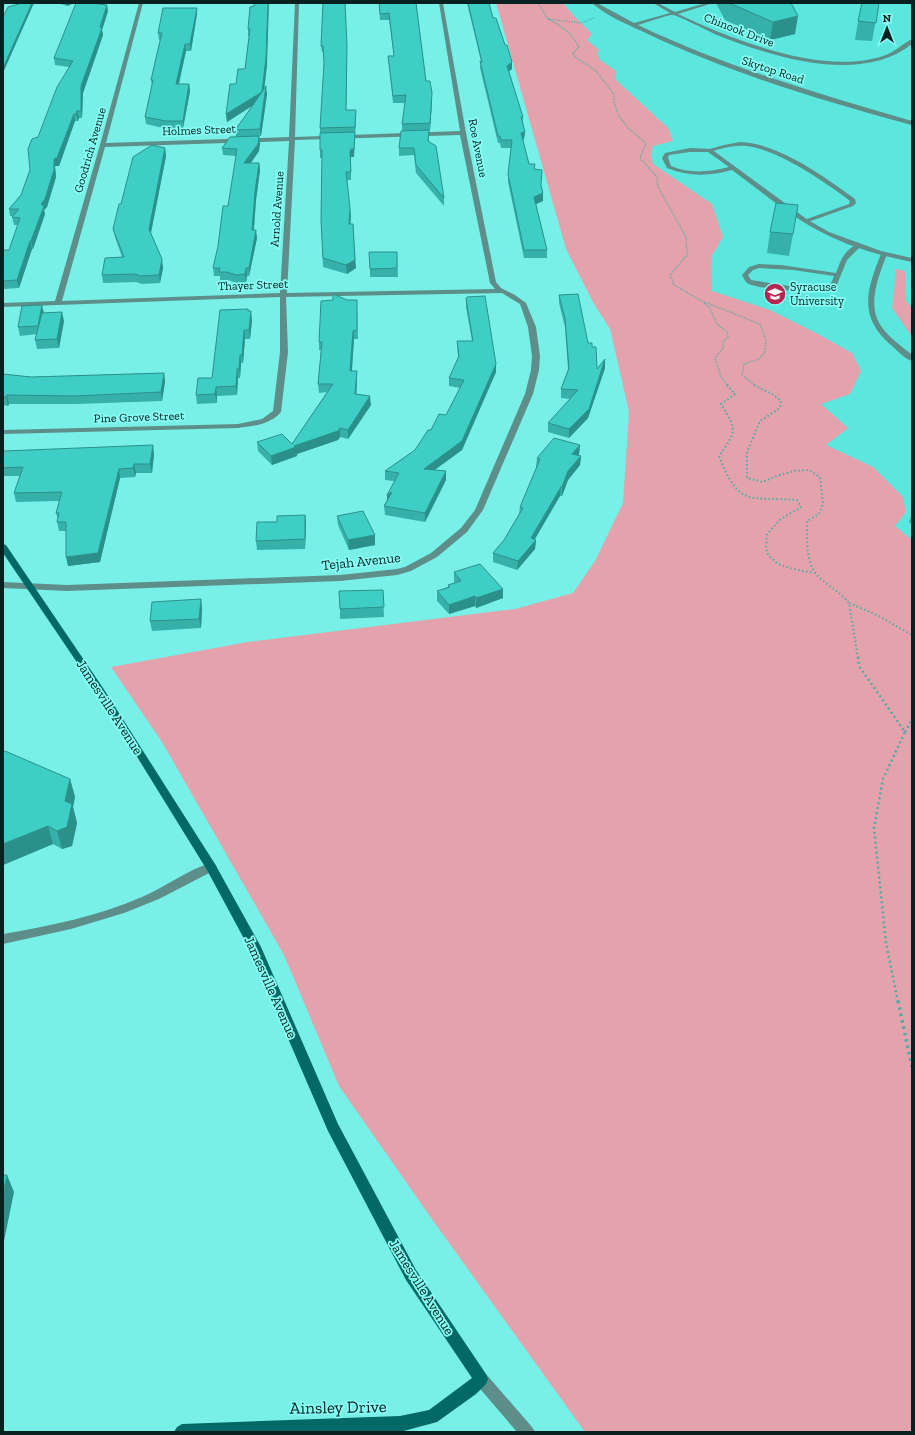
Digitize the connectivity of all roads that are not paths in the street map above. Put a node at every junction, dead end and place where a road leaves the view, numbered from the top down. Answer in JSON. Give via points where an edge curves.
{"nodes":[{"id":1,"x":141,"y":3,"type":"edge"},
{"id":2,"x":297,"y":3,"type":"edge"},
{"id":3,"x":441,"y":3,"type":"edge"},
{"id":4,"x":594,"y":3,"type":"edge"},
{"id":5,"x":606,"y":3,"type":"edge"},
{"id":6,"x":655,"y":3,"type":"edge"},
{"id":7,"x":711,"y":3,"type":"edge"},
{"id":8,"x":672,"y":13,"type":"junction"},
{"id":9,"x":633,"y":25,"type":"junction"},
{"id":10,"x":912,"y":42,"type":"edge"},
{"id":11,"x":912,"y":122,"type":"edge"},
{"id":12,"x":464,"y":133,"type":"junction"},
{"id":13,"x":292,"y":138,"type":"junction"},
{"id":14,"x":103,"y":145,"type":"junction"},
{"id":15,"x":709,"y":150,"type":"junction"},
{"id":16,"x":733,"y":168,"type":"junction"},
{"id":17,"x":806,"y":221,"type":"junction"},
{"id":18,"x":858,"y":246,"type":"junction"},
{"id":19,"x":884,"y":254,"type":"junction"},
{"id":20,"x":912,"y":260,"type":"edge"},
{"id":21,"x":838,"y":274,"type":"junction"},
{"id":22,"x":503,"y":292,"type":"junction"},
{"id":23,"x":283,"y":295,"type":"junction"},
{"id":24,"x":58,"y":302,"type":"junction"},
{"id":25,"x":3,"y":305,"type":"edge"},
{"id":26,"x":912,"y":359,"type":"edge"},
{"id":27,"x":274,"y":415,"type":"joint"},
{"id":28,"x":3,"y":432,"type":"edge"},
{"id":29,"x":3,"y":547,"type":"edge"},
{"id":30,"x":3,"y":585,"type":"edge"},
{"id":31,"x":29,"y":586,"type":"junction"},
{"id":32,"x":211,"y":867,"type":"junction"},
{"id":33,"x":3,"y":939,"type":"edge"},
{"id":34,"x":481,"y":1378,"type":"junction"},
{"id":35,"x":316,"y":1429,"type":"edge"},
{"id":36,"x":182,"y":1432,"type":"edge"},
{"id":37,"x":527,"y":1432,"type":"edge"}],
"edges":[{"from":1,"to":14,"type":"street","name":"Goodrich Avenue"},
{"from":2,"to":13,"type":"street","name":"Arnold Avenue"},
{"from":3,"to":12,"type":"street","name":"Roe Avenue"},
{"from":4,"to":9,"type":"street","name":"Skytop Road"},
{"from":5,"to":9,"type":"street","name":"Skytop Road"},
{"from":6,"to":8,"type":"street","name":"Chinook Drive"},
{"from":7,"to":8,"type":"street"},
{"from":8,"to":9,"type":"street"},
{"from":8,"to":10,"type":"street","name":"Chinook Drive","via":[[748,46],[808,60],[845,62],[878,59],[896,53]]},
{"from":9,"to":11,"type":"street","name":"Skytop Road","via":[[745,72]]},
{"from":12,"to":13,"type":"street","name":"Holmes Street"},
{"from":12,"to":22,"type":"street","name":"Roe Avenue","via":[[493,283]]},
{"from":13,"to":14,"type":"street","name":"Holmes Street"},
{"from":13,"to":23,"type":"street","name":"Arnold Avenue"},
{"from":14,"to":24,"type":"street","name":"Goodrich Avenue"},
{"from":15,"to":16,"type":"street"},
{"from":15,"to":16,"type":"street","via":[[673,152],[665,158],[669,167],[680,172],[698,174]]},
{"from":15,"to":17,"type":"street","via":[[737,144],[763,149],[786,159],[853,200],[851,205]]},
{"from":16,"to":17,"type":"street"},
{"from":17,"to":18,"type":"street"},
{"from":18,"to":19,"type":"street"},
{"from":18,"to":21,"type":"street","via":[[849,253]]},
{"from":19,"to":20,"type":"street"},
{"from":19,"to":26,"type":"street","via":[[875,279],[870,310],[875,323],[883,333]]},
{"from":21,"to":21,"type":"street","via":[[833,287],[825,290],[752,282],[746,279],[745,275],[753,268],[769,267]]},
{"from":22,"to":23,"type":"street","name":"Thayer Street"},
{"from":22,"to":31,"type":"street","name":"Tejah Avenue","via":[[523,303],[532,327],[536,356],[531,388],[478,510],[464,530],[434,555],[397,572],[340,578],[67,588]]},
{"from":23,"to":24,"type":"street","name":"Thayer Street"},
{"from":23,"to":27,"type":"street","name":"Arnold Avenue","via":[[284,352],[277,412]]},
{"from":24,"to":25,"type":"street","name":"Thayer Street"},
{"from":27,"to":28,"type":"street","name":"Pine Grove Street","via":[[251,425],[238,426]]},
{"from":29,"to":31,"type":"street","name":"Jamesville Avenue"},
{"from":30,"to":31,"type":"street","name":"Tejah Avenue"},
{"from":31,"to":32,"type":"street","name":"Jamesville Avenue","via":[[100,690]]},
{"from":32,"to":33,"type":"street","via":[[138,903],[89,919],[25,936]]},
{"from":32,"to":34,"type":"street","name":"Jamesville Avenue","via":[[255,947],[337,1134],[411,1275]]},
{"from":34,"to":35,"type":"street","name":"Ainsley Drive","via":[[432,1417],[400,1424]]},
{"from":34,"to":37,"type":"street","name":"Jamesville Avenue"},
{"from":35,"to":36,"type":"street","name":"Ainsley Drive"}]}
